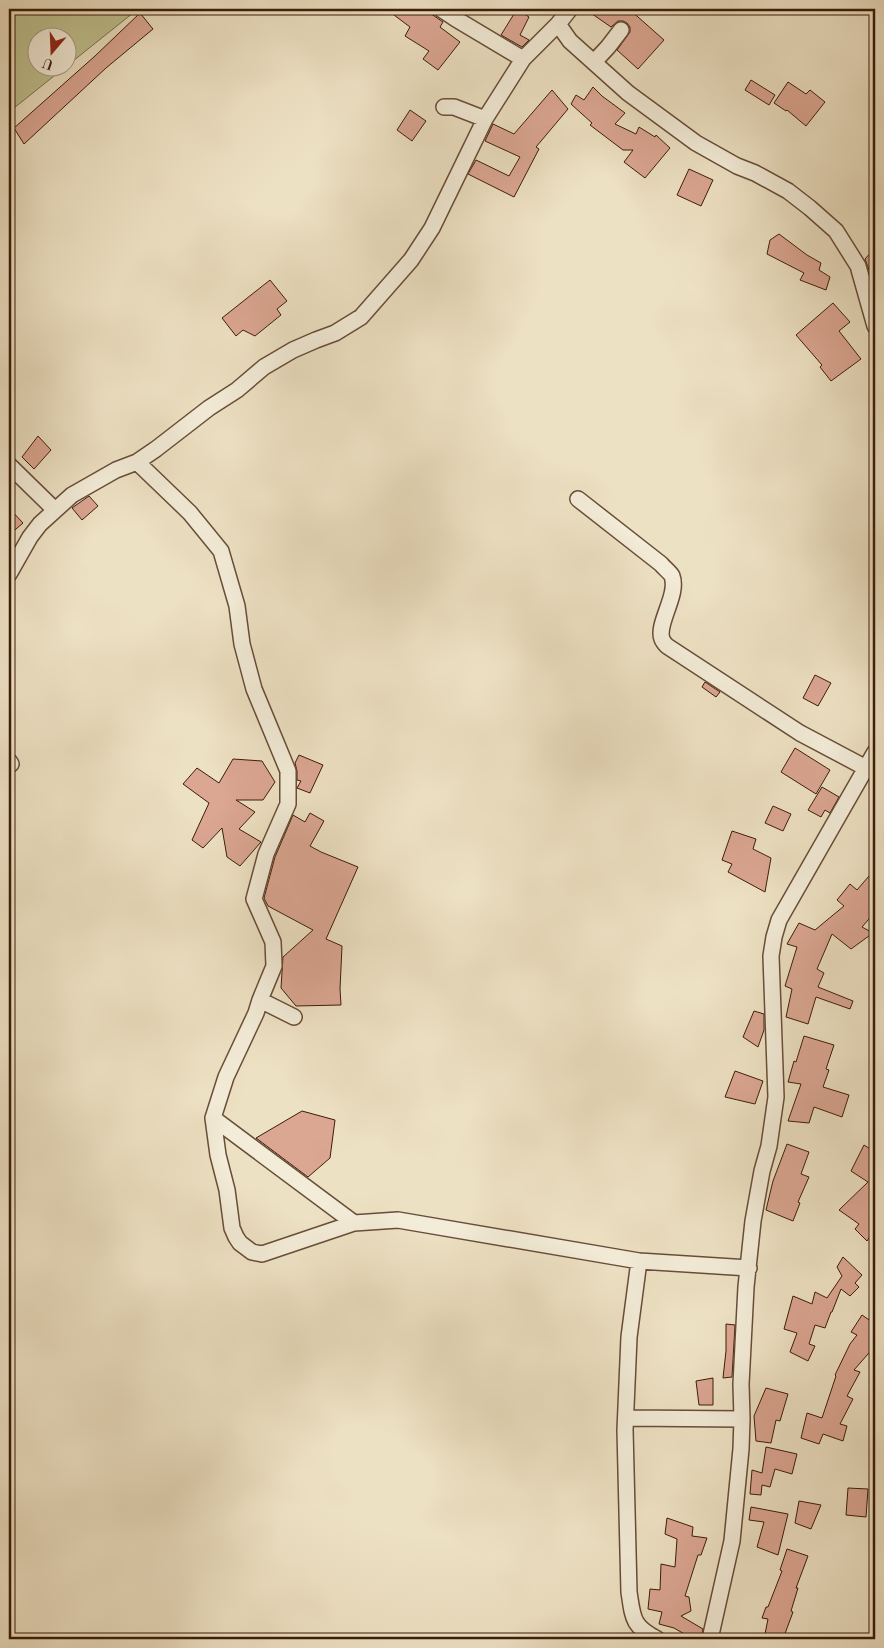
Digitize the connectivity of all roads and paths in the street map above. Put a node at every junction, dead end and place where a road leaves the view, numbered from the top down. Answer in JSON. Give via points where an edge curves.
{"nodes":[{"id":1,"x":441,"y":9,"type":"edge"},
{"id":2,"x":570,"y":9,"type":"edge"},
{"id":3,"x":558,"y":24,"type":"junction"},
{"id":4,"x":621,"y":30,"type":"dead end"},
{"id":5,"x":523,"y":59,"type":"junction"},
{"id":6,"x":594,"y":62,"type":"junction"},
{"id":7,"x":444,"y":107,"type":"dead end"},
{"id":8,"x":485,"y":119,"type":"junction"},
{"id":9,"x":875,"y":326,"type":"edge"},
{"id":10,"x":137,"y":462,"type":"junction"},
{"id":11,"x":9,"y":465,"type":"edge"},
{"id":12,"x":578,"y":499,"type":"dead end"},
{"id":13,"x":55,"y":510,"type":"junction"},
{"id":14,"x":9,"y":572,"type":"edge"},
{"id":15,"x":875,"y":752,"type":"edge"},
{"id":16,"x":866,"y":768,"type":"junction"},
{"id":17,"x":260,"y":1000,"type":"junction"},
{"id":18,"x":294,"y":1017,"type":"dead end"},
{"id":19,"x":213,"y":1118,"type":"junction"},
{"id":20,"x":354,"y":1223,"type":"junction"},
{"id":21,"x":639,"y":1260,"type":"junction"},
{"id":22,"x":749,"y":1268,"type":"junction"},
{"id":23,"x":626,"y":1418,"type":"junction"},
{"id":24,"x":742,"y":1419,"type":"junction"},
{"id":25,"x":657,"y":1639,"type":"edge"},
{"id":26,"x":710,"y":1639,"type":"edge"}],
"edges":[{"from":1,"to":5,"type":"street"},
{"from":2,"to":3,"type":"street"},
{"from":3,"to":5,"type":"street"},
{"from":3,"to":6,"type":"street","via":[[570,41]]},
{"from":4,"to":6,"type":"street"},
{"from":5,"to":8,"type":"street"},
{"from":6,"to":9,"type":"street","via":[[628,93],[696,143],[788,191],[836,231],[858,266]]},
{"from":7,"to":8,"type":"street","via":[[454,107]]},
{"from":8,"to":10,"type":"street","via":[[432,228],[411,260],[361,317],[264,367]]},
{"from":10,"to":13,"type":"street","via":[[87,486]]},
{"from":10,"to":17,"type":"street","via":[[190,513],[221,551],[237,606],[242,644],[254,689],[288,770],[288,804],[266,854],[254,899],[273,942],[274,966]]},
{"from":11,"to":13,"type":"street"},
{"from":12,"to":16,"type":"street","via":[[672,576],[671,600],[661,638],[666,646],[800,733]]},
{"from":13,"to":14,"type":"street","via":[[30,537]]},
{"from":15,"to":16,"type":"street"},
{"from":16,"to":22,"type":"street","via":[[779,920],[774,937],[771,956],[776,1097],[753,1221]]},
{"from":17,"to":18,"type":"street"},
{"from":17,"to":19,"type":"street","via":[[226,1077]]},
{"from":19,"to":20,"type":"street"},
{"from":19,"to":20,"type":"street","via":[[232,1228],[240,1243],[252,1252],[275,1251]]},
{"from":20,"to":21,"type":"street","via":[[398,1220]]},
{"from":21,"to":22,"type":"street"},
{"from":21,"to":23,"type":"street","via":[[630,1338]]},
{"from":22,"to":24,"type":"street","via":[[741,1375]]},
{"from":23,"to":24,"type":"street"},
{"from":23,"to":25,"type":"street","via":[[628,1592],[633,1618],[643,1632]]},
{"from":24,"to":26,"type":"street","via":[[732,1541]]}]}
